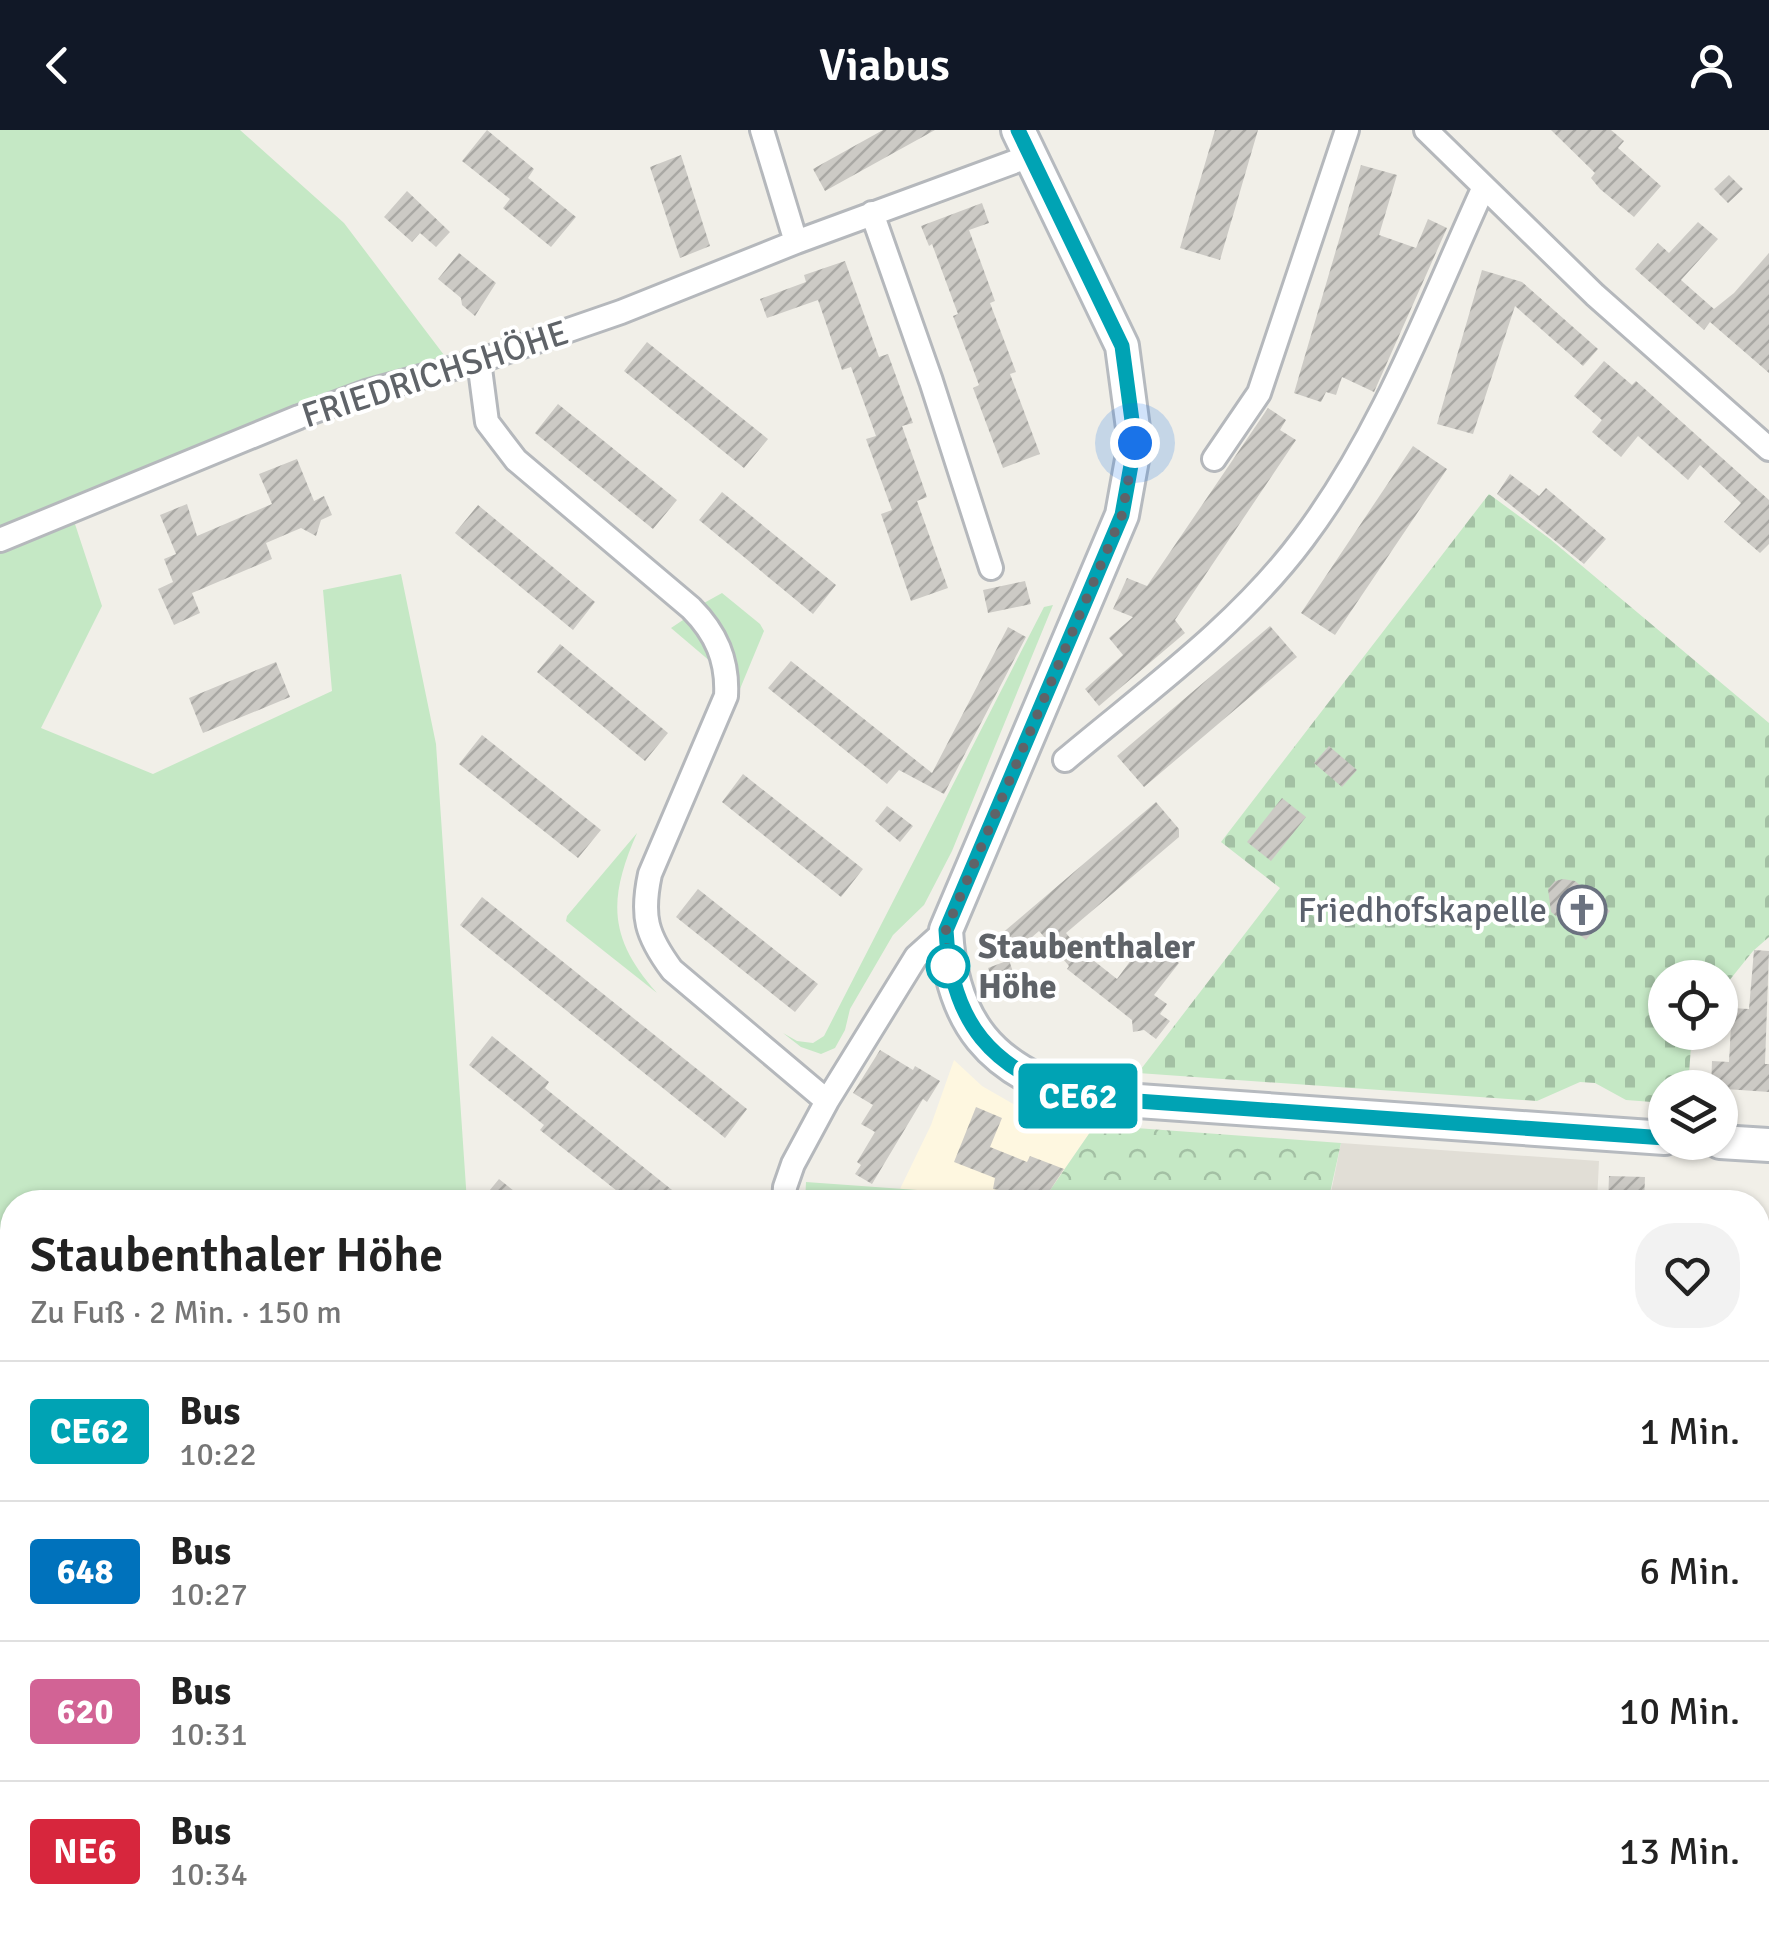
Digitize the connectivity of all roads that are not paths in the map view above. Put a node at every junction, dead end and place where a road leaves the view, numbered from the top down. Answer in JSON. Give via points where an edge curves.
{"nodes":[{"id":1,"x":762,"y":130,"type":"edge"},
{"id":2,"x":1348,"y":130,"type":"edge"},
{"id":3,"x":1426,"y":130,"type":"edge"},
{"id":4,"x":1024,"y":143,"type":"edge"},
{"id":5,"x":1483,"y":189,"type":"junction"},
{"id":6,"x":872,"y":213,"type":"junction"},
{"id":7,"x":796,"y":242,"type":"junction"},
{"id":8,"x":479,"y":361,"type":"junction"},
{"id":9,"x":1769,"y":450,"type":"edge"},
{"id":10,"x":1214,"y":460,"type":"dead end"},
{"id":11,"x":0,"y":540,"type":"edge"},
{"id":12,"x":991,"y":568,"type":"dead end"},
{"id":13,"x":1065,"y":760,"type":"dead end"},
{"id":14,"x":946,"y":930,"type":"junction"},
{"id":15,"x":827,"y":1102,"type":"junction"},
{"id":16,"x":1648,"y":1137,"type":"edge"},
{"id":17,"x":1738,"y":1143,"type":"edge"},
{"id":18,"x":1769,"y":1146,"type":"edge"},
{"id":19,"x":785,"y":1190,"type":"edge"}],
"edges":[{"from":1,"to":7,"type":"street"},
{"from":2,"to":10,"type":"street","via":[[1259,393]]},
{"from":3,"to":5,"type":"street"},
{"from":4,"to":6,"type":"street","name":"FRIEDRICHSHÖHE"},
{"from":4,"to":14,"type":"main road","via":[[1122,346],[1135,443],[1122,515]]},
{"from":5,"to":9,"type":"street"},
{"from":5,"to":13,"type":"street","via":[[1390,394],[1302,540],[1206,643]]},
{"from":6,"to":7,"type":"street","name":"FRIEDRICHSHÖHE"},
{"from":6,"to":12,"type":"street"},
{"from":7,"to":8,"type":"street","name":"FRIEDRICHSHÖHE"},
{"from":8,"to":11,"type":"street","name":"FRIEDRICHSHÖHE","via":[[299,417]]},
{"from":8,"to":15,"type":"street","via":[[486,422],[516,460],[691,608],[722,652],[726,696],[650,874],[646,925],[672,970]]},
{"from":14,"to":15,"type":"street","via":[[916,957]]},
{"from":14,"to":16,"type":"main road","via":[[960,1006],[979,1037],[1006,1064],[1080,1097]]},
{"from":15,"to":19,"type":"street"},
{"from":17,"to":18,"type":"main road"}]}
